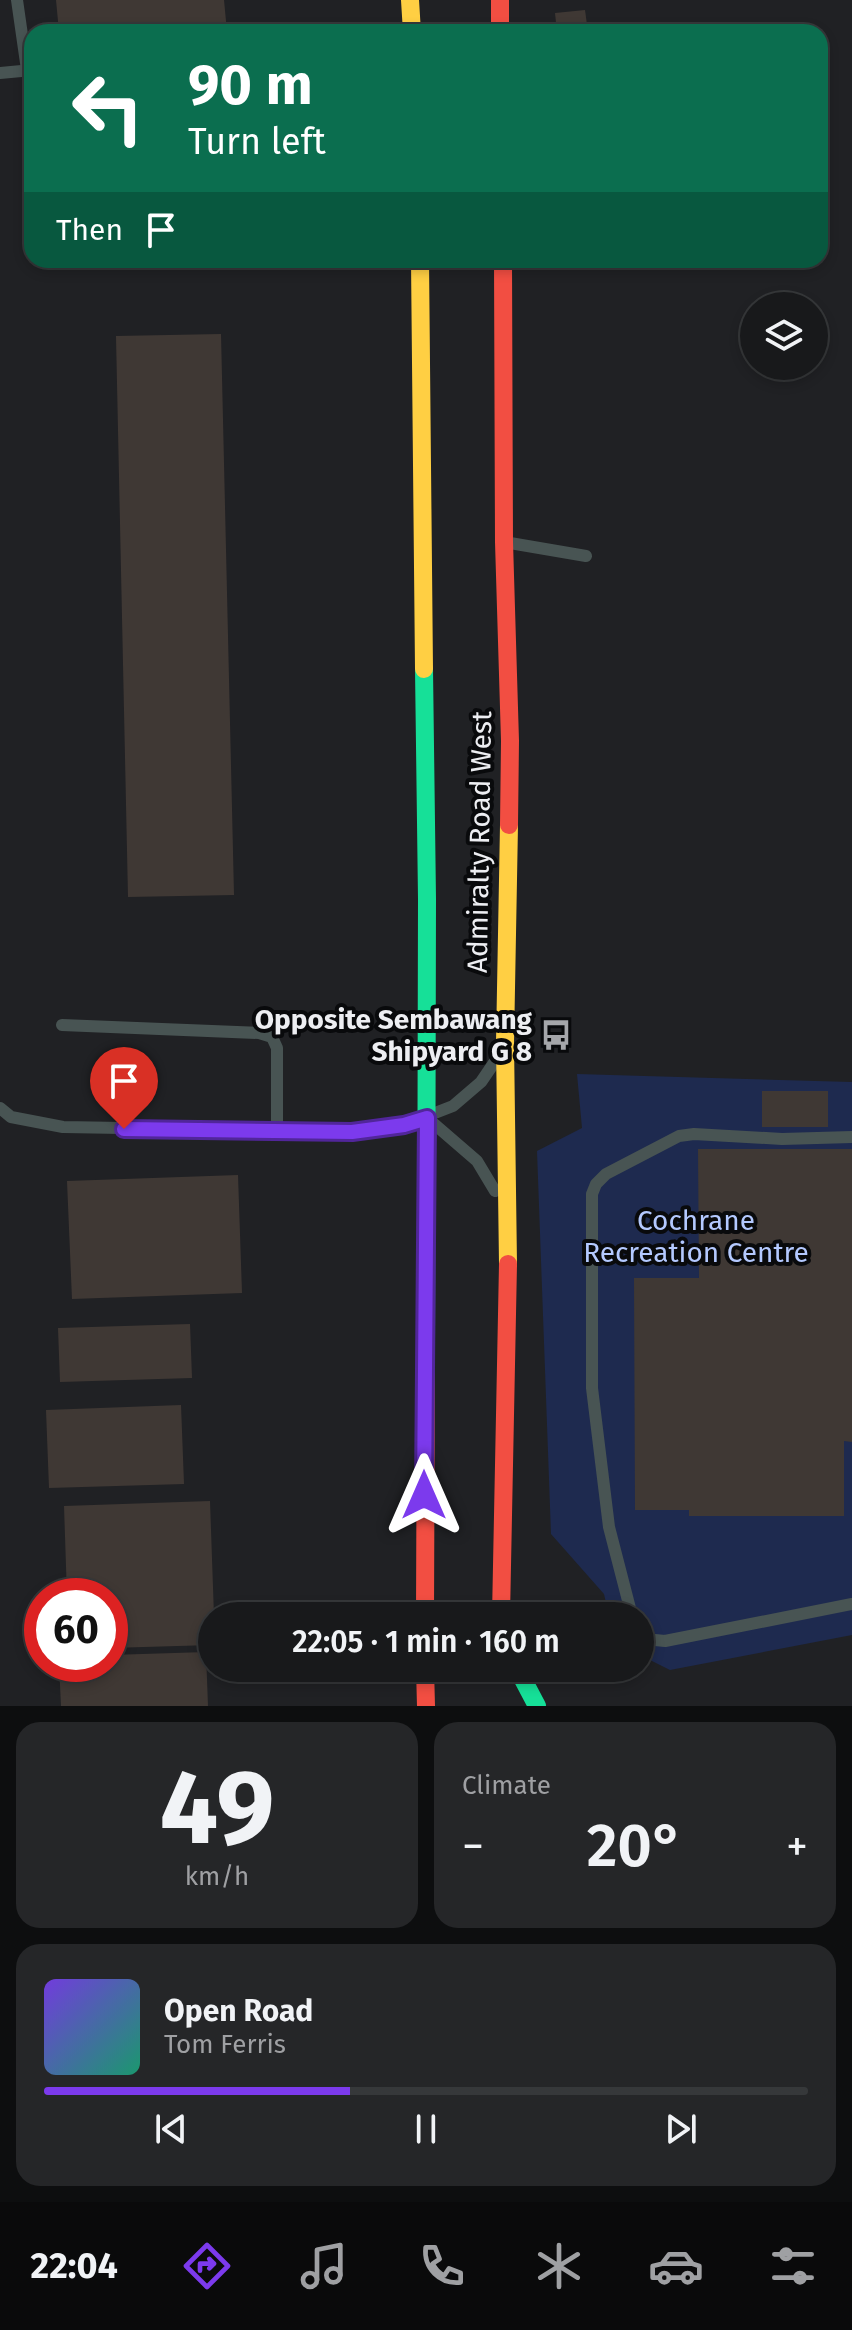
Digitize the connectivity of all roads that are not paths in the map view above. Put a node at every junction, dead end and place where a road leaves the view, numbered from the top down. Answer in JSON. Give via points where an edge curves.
{"nodes":[{"id":1,"x":17,"y":0,"type":"edge"},
{"id":2,"x":410,"y":0,"type":"edge"},
{"id":3,"x":421,"y":0,"type":"edge"},
{"id":4,"x":500,"y":0,"type":"edge"},
{"id":5,"x":412,"y":24,"type":"edge"},
{"id":6,"x":415,"y":24,"type":"edge"},
{"id":7,"x":500,"y":24,"type":"edge"},
{"id":8,"x":24,"y":38,"type":"edge"},
{"id":9,"x":24,"y":71,"type":"edge"},
{"id":10,"x":0,"y":73,"type":"edge"},
{"id":11,"x":420,"y":268,"type":"edge"},
{"id":12,"x":503,"y":268,"type":"edge"},
{"id":13,"x":504,"y":542,"type":"junction"},
{"id":14,"x":586,"y":556,"type":"dead end"},
{"id":15,"x":62,"y":1025,"type":"dead end"},
{"id":16,"x":505,"y":1043,"type":"junction"},
{"id":17,"x":0,"y":1108,"type":"edge"},
{"id":18,"x":427,"y":1118,"type":"junction"},
{"id":19,"x":277,"y":1132,"type":"junction"},
{"id":20,"x":852,"y":1137,"type":"edge"},
{"id":21,"x":509,"y":1232,"type":"junction"},
{"id":22,"x":425,"y":1602,"type":"edge"},
{"id":23,"x":501,"y":1602,"type":"edge"},
{"id":24,"x":628,"y":1602,"type":"edge"},
{"id":25,"x":852,"y":1604,"type":"edge"},
{"id":26,"x":654,"y":1640,"type":"edge"},
{"id":27,"x":425,"y":1682,"type":"edge"},
{"id":28,"x":524,"y":1682,"type":"edge"},
{"id":29,"x":426,"y":1706,"type":"edge"},
{"id":30,"x":537,"y":1706,"type":"edge"}],
"edges":[{"from":1,"to":8,"type":"lane"},
{"from":2,"to":5,"type":"main road"},
{"from":3,"to":6,"type":"lane"},
{"from":4,"to":7,"type":"main road"},
{"from":9,"to":10,"type":"lane"},
{"from":11,"to":18,"type":"main road","name":"Admiralty Road West"},
{"from":12,"to":13,"type":"main road","name":"Admiralty Road West"},
{"from":13,"to":14,"type":"lane"},
{"from":13,"to":16,"type":"main road","name":"Admiralty Road West","via":[[510,741]]},
{"from":15,"to":19,"type":"lane","via":[[272,1037],[277,1041]]},
{"from":16,"to":18,"type":"lane","via":[[481,1082],[453,1106]]},
{"from":16,"to":21,"type":"main road","name":"Admiralty Road West"},
{"from":17,"to":19,"type":"lane","via":[[11,1117],[63,1127]]},
{"from":18,"to":19,"type":"lane","via":[[352,1132]]},
{"from":18,"to":21,"type":"lane","via":[[477,1161],[494,1187]]},
{"from":18,"to":22,"type":"main road","name":"Admiralty Road West"},
{"from":20,"to":24,"type":"lane","via":[[679,1136],[596,1184],[592,1388],[609,1527]]},
{"from":21,"to":23,"type":"main road","name":"Admiralty Road West"},
{"from":25,"to":26,"type":"lane"},
{"from":27,"to":29,"type":"main road"},
{"from":28,"to":30,"type":"main road"}]}
